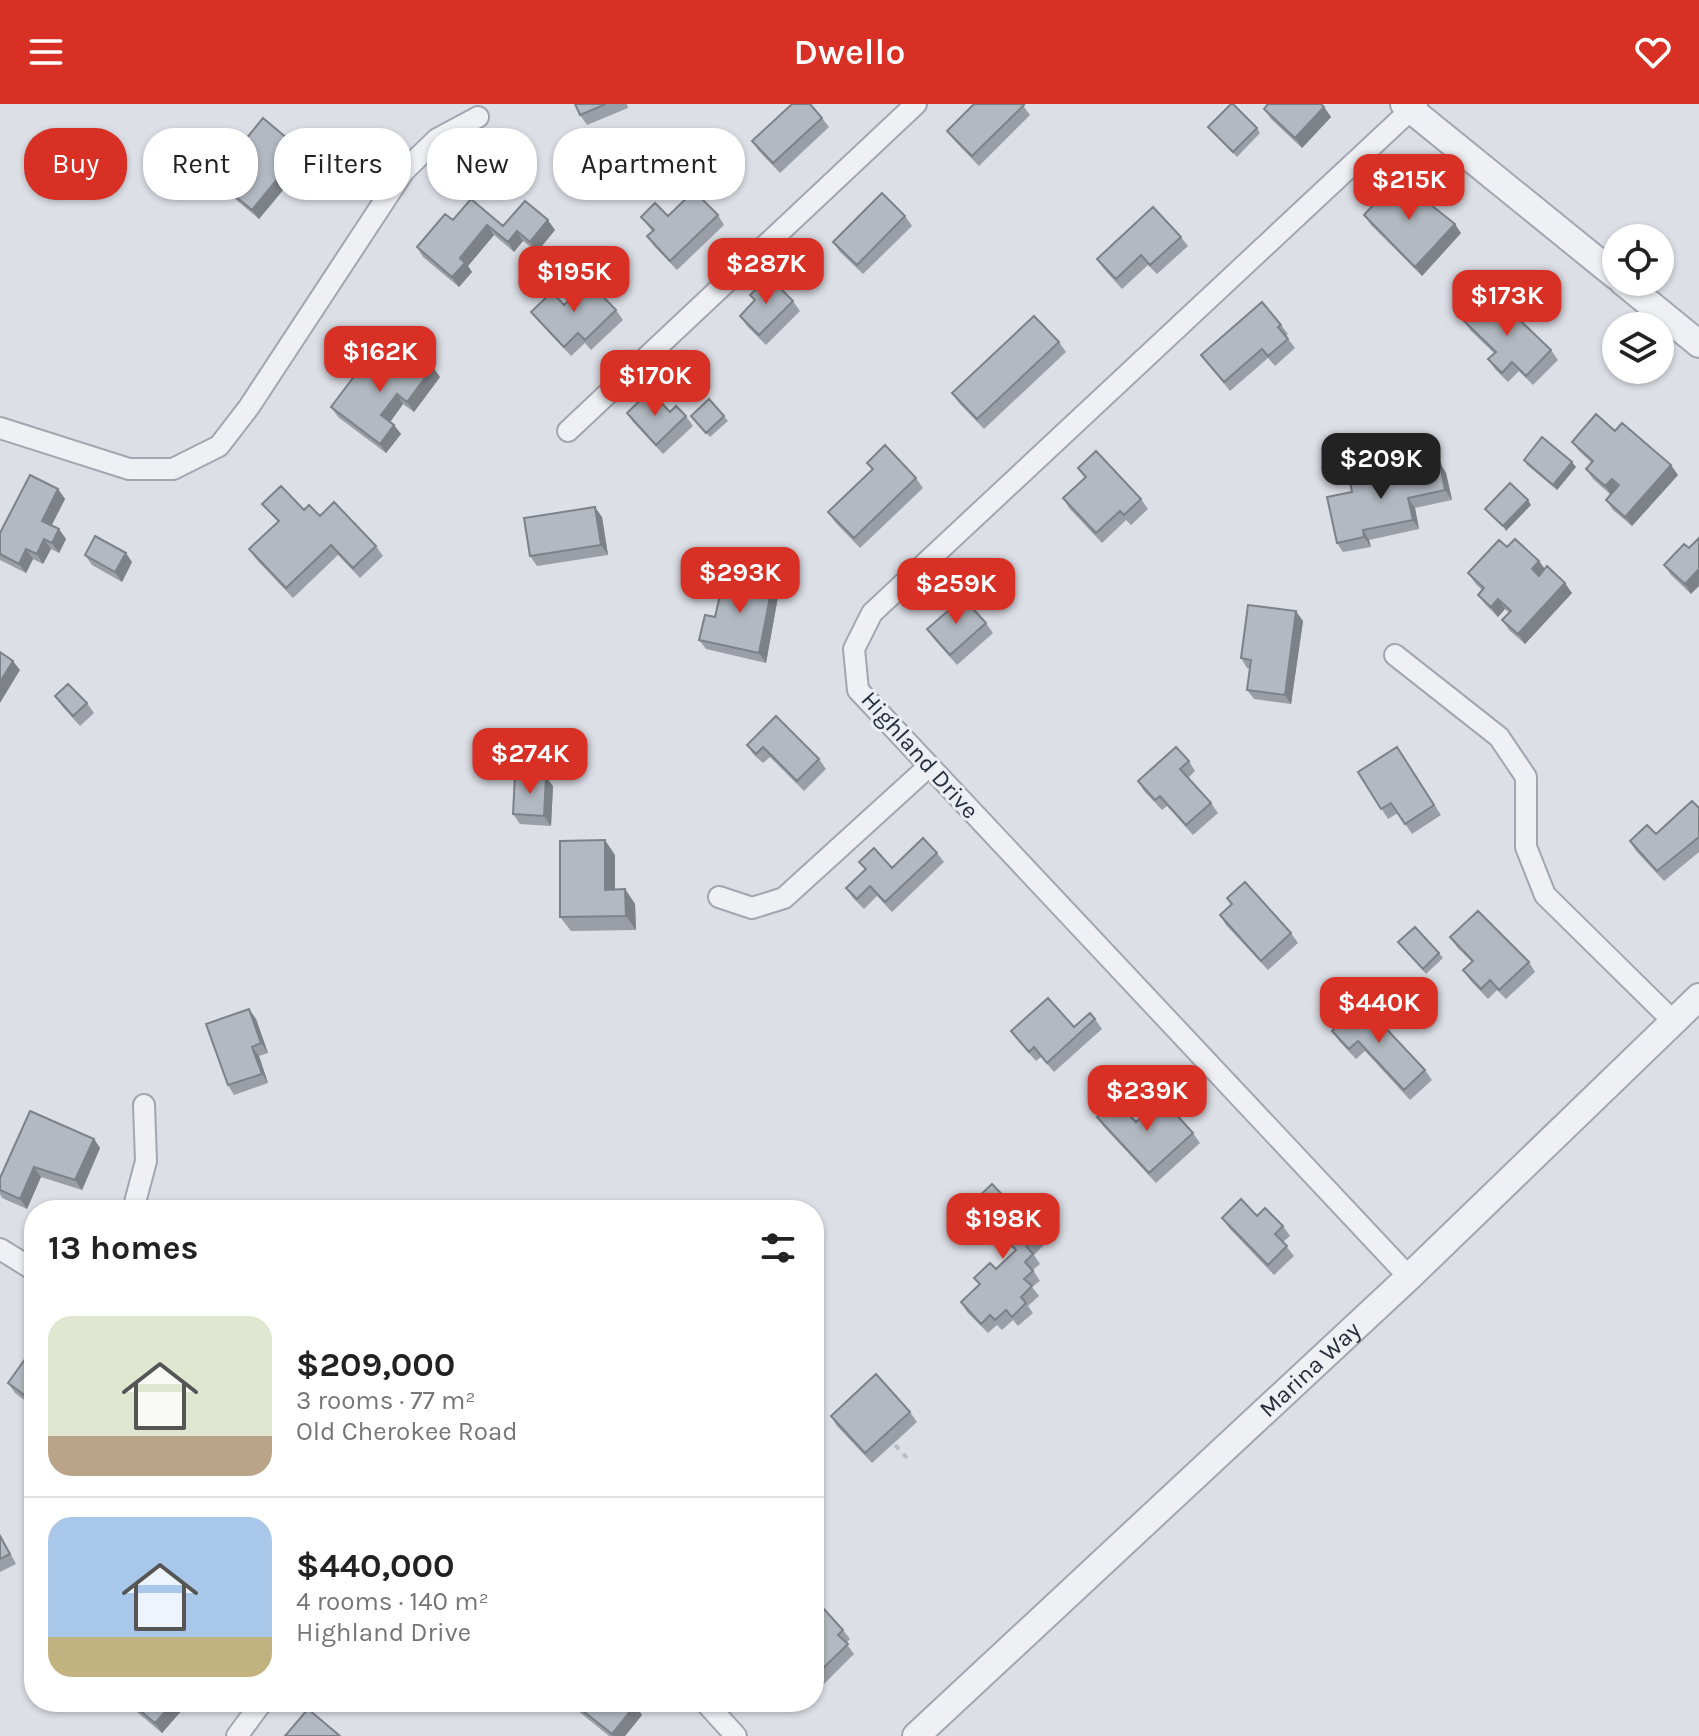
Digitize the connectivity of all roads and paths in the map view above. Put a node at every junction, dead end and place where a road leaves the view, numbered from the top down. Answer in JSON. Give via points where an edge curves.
{"nodes":[{"id":1,"x":916,"y":104,"type":"edge"},
{"id":2,"x":1410,"y":106,"type":"edge"},
{"id":3,"x":478,"y":117,"type":"dead end"},
{"id":4,"x":1602,"y":264,"type":"edge"},
{"id":5,"x":1640,"y":296,"type":"edge"},
{"id":6,"x":1699,"y":344,"type":"edge"},
{"id":7,"x":0,"y":428,"type":"edge"},
{"id":8,"x":568,"y":431,"type":"dead end"},
{"id":9,"x":1395,"y":655,"type":"dead end"},
{"id":10,"x":928,"y":767,"type":"junction"},
{"id":11,"x":719,"y":897,"type":"dead end"},
{"id":12,"x":1699,"y":997,"type":"edge"},
{"id":13,"x":1674,"y":1022,"type":"junction"},
{"id":14,"x":144,"y":1105,"type":"dead end"},
{"id":15,"x":136,"y":1200,"type":"edge"},
{"id":16,"x":0,"y":1249,"type":"edge"},
{"id":17,"x":24,"y":1264,"type":"edge"},
{"id":18,"x":1409,"y":1277,"type":"junction"},
{"id":19,"x":895,"y":1445,"type":"dead end"},
{"id":20,"x":907,"y":1458,"type":"dead end"},
{"id":21,"x":255,"y":1712,"type":"edge"},
{"id":22,"x":714,"y":1712,"type":"edge"},
{"id":23,"x":237,"y":1736,"type":"edge"},
{"id":24,"x":736,"y":1736,"type":"edge"},
{"id":25,"x":916,"y":1736,"type":"edge"}],
"edges":[{"from":1,"to":8,"type":"street"},
{"from":2,"to":4,"type":"street"},
{"from":2,"to":10,"type":"street","name":"Highland Drive","via":[[872,613],[854,649],[858,690]]},
{"from":3,"to":7,"type":"street","via":[[437,139],[404,171],[219,446],[173,469],[129,469]]},
{"from":5,"to":6,"type":"street"},
{"from":9,"to":13,"type":"street","via":[[1499,737],[1526,777],[1526,847],[1545,895]]},
{"from":10,"to":11,"type":"street","via":[[784,898],[752,908]]},
{"from":10,"to":18,"type":"street","name":"Highland Drive"},
{"from":12,"to":13,"type":"street","name":"Marina Way"},
{"from":13,"to":18,"type":"street","name":"Marina Way"},
{"from":14,"to":15,"type":"street","via":[[146,1161]]},
{"from":16,"to":17,"type":"street"},
{"from":18,"to":25,"type":"street","name":"Marina Way"},
{"from":19,"to":20,"type":"path"},
{"from":21,"to":23,"type":"street"},
{"from":22,"to":24,"type":"street"}]}
